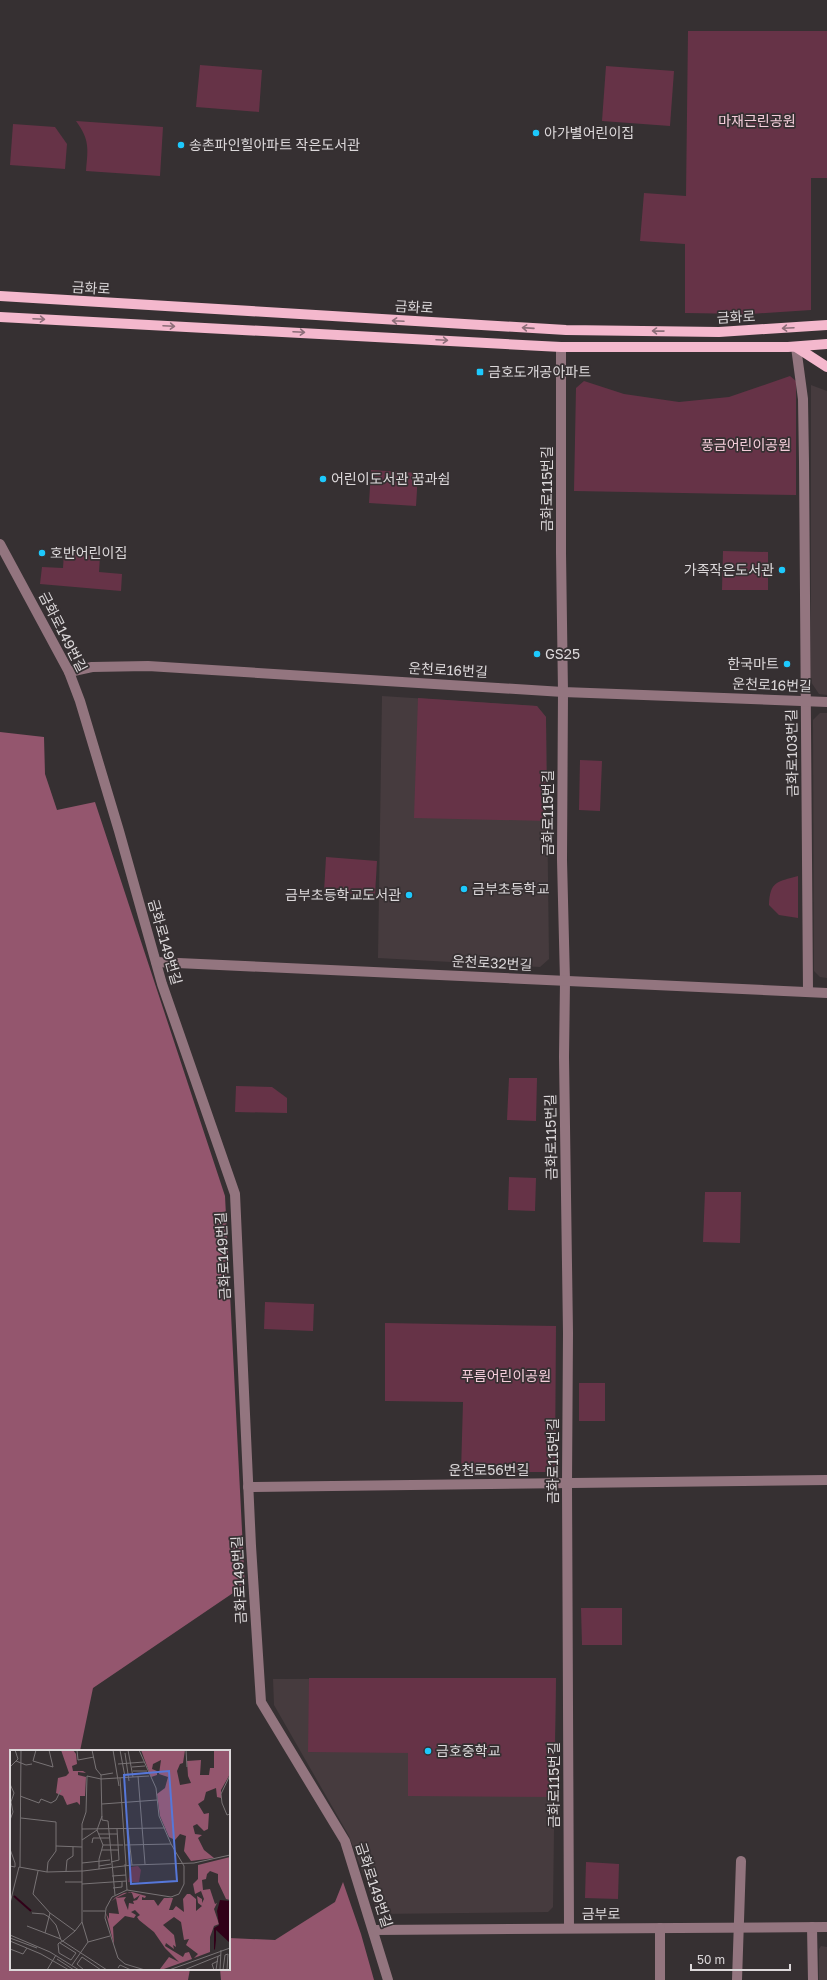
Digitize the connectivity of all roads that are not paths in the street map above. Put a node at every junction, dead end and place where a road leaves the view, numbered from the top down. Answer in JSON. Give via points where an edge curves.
{"nodes":[{"id":1,"x":0,"y":296,"type":"edge"},
{"id":2,"x":0,"y":317,"type":"edge"},
{"id":3,"x":827,"y":325,"type":"edge"},
{"id":4,"x":827,"y":344,"type":"edge"},
{"id":5,"x":561,"y":347,"type":"junction"},
{"id":6,"x":796,"y":347,"type":"junction"},
{"id":7,"x":827,"y":367,"type":"edge"},
{"id":8,"x":0,"y":544,"type":"edge"},
{"id":9,"x":69,"y":672,"type":"junction"},
{"id":10,"x":563,"y":692,"type":"junction"},
{"id":11,"x":805,"y":701,"type":"junction"},
{"id":12,"x":827,"y":702,"type":"edge"},
{"id":13,"x":156,"y":962,"type":"junction"},
{"id":14,"x":565,"y":981,"type":"junction"},
{"id":15,"x":808,"y":992,"type":"junction"},
{"id":16,"x":827,"y":993,"type":"edge"},
{"id":17,"x":827,"y":1480,"type":"edge"},
{"id":18,"x":567,"y":1484,"type":"junction"},
{"id":19,"x":248,"y":1487,"type":"junction"},
{"id":20,"x":741,"y":1861,"type":"dead end"},
{"id":21,"x":569,"y":1927,"type":"junction"},
{"id":22,"x":812,"y":1927,"type":"junction"},
{"id":23,"x":660,"y":1928,"type":"junction"},
{"id":24,"x":738,"y":1928,"type":"junction"},
{"id":25,"x":827,"y":1928,"type":"edge"},
{"id":26,"x":374,"y":1930,"type":"junction"},
{"id":27,"x":388,"y":1980,"type":"edge"},
{"id":28,"x":660,"y":1980,"type":"edge"},
{"id":29,"x":737,"y":1980,"type":"edge"},
{"id":30,"x":813,"y":1980,"type":"edge"}],
"edges":[{"from":3,"to":1,"type":"main road","name":"금화로","one_way":true,"via":[[719,332],[566,330]]},
{"from":2,"to":5,"type":"main road","name":"금화로","one_way":true},
{"from":4,"to":6,"type":"main road","name":"금화로"},
{"from":5,"to":6,"type":"main road","name":"금화로"},
{"from":5,"to":10,"type":"street","name":"금화로115번길"},
{"from":6,"to":7,"type":"main road"},
{"from":6,"to":11,"type":"street","name":"금화로103번길","via":[[803,399]]},
{"from":8,"to":9,"type":"street","name":"금화로149번길"},
{"from":9,"to":10,"type":"street","name":"운천로16번길","via":[[92,667],[148,666]]},
{"from":9,"to":13,"type":"street","name":"금화로149번길","via":[[80,701]]},
{"from":10,"to":11,"type":"street","name":"운천로16번길"},
{"from":10,"to":14,"type":"street","name":"금화로115번길","via":[[562,860]]},
{"from":11,"to":12,"type":"street","name":"운천로16번길"},
{"from":11,"to":15,"type":"street","name":"금화로103번길"},
{"from":13,"to":14,"type":"street","name":"운천로32번길"},
{"from":13,"to":19,"type":"street","name":"금화로149번길","via":[[235,1194]]},
{"from":14,"to":15,"type":"street","name":"운천로32번길"},
{"from":14,"to":18,"type":"street","name":"금화로115번길"},
{"from":15,"to":16,"type":"street","name":"운천로32번길"},
{"from":17,"to":18,"type":"street","name":"운천로56번길"},
{"from":18,"to":19,"type":"street","name":"운천로56번길"},
{"from":18,"to":21,"type":"street","name":"금화로115번길"},
{"from":19,"to":26,"type":"street","name":"금화로149번길","via":[[261,1702],[345,1841]]},
{"from":20,"to":24,"type":"street"},
{"from":21,"to":23,"type":"street","name":"금부로"},
{"from":21,"to":26,"type":"street","name":"금부로"},
{"from":22,"to":24,"type":"street","name":"금부로"},
{"from":22,"to":25,"type":"street","name":"금부로"},
{"from":22,"to":30,"type":"street"},
{"from":23,"to":24,"type":"street","name":"금부로"},
{"from":23,"to":28,"type":"street"},
{"from":24,"to":29,"type":"street"},
{"from":26,"to":27,"type":"street","name":"금화로149번길"}]}
